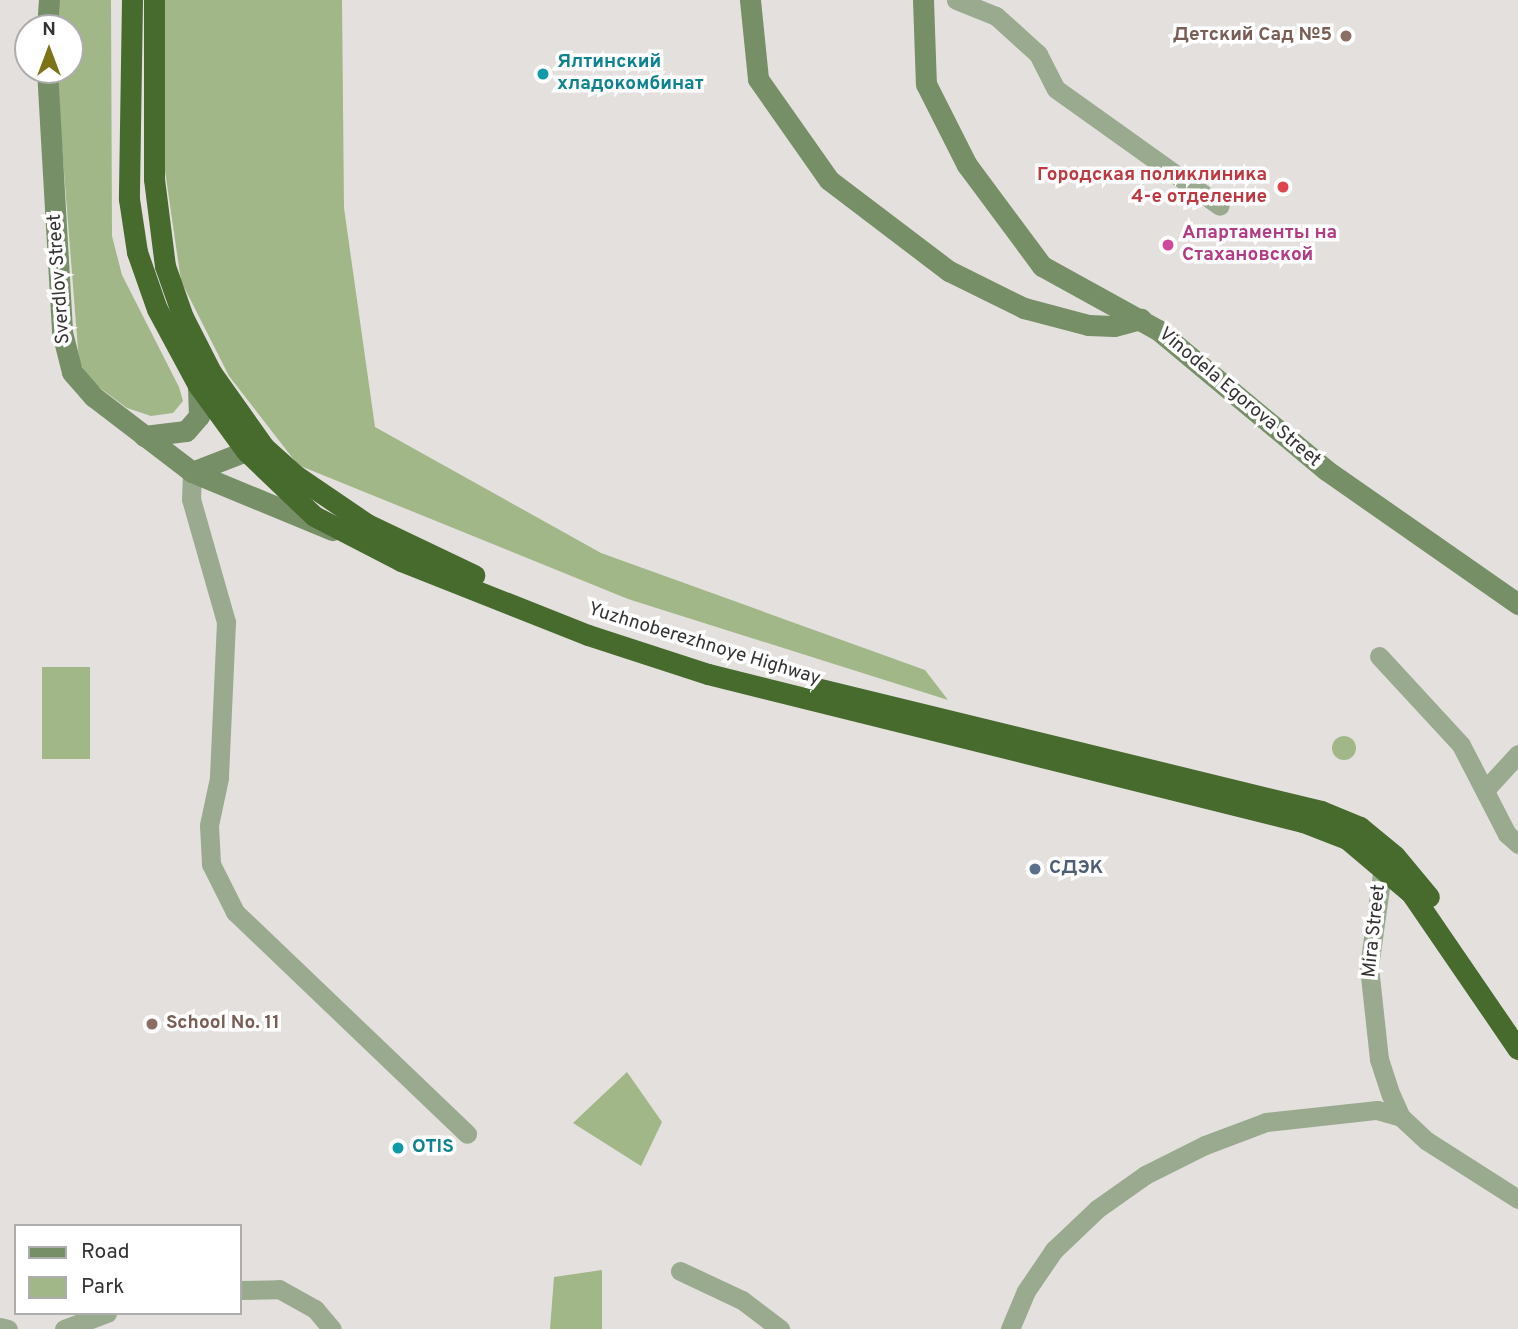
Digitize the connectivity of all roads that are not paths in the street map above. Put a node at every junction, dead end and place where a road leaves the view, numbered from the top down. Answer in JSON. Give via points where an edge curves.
{"nodes":[{"id":1,"x":132,"y":0,"type":"edge"},
{"id":2,"x":154,"y":0,"type":"edge"},
{"id":3,"x":750,"y":0,"type":"edge"},
{"id":4,"x":923,"y":0,"type":"edge"},
{"id":5,"x":956,"y":0,"type":"edge"},
{"id":6,"x":48,"y":84,"type":"edge"},
{"id":7,"x":1220,"y":206,"type":"dead end"},
{"id":8,"x":1141,"y":319,"type":"junction"},
{"id":9,"x":198,"y":385,"type":"junction"},
{"id":10,"x":144,"y":436,"type":"junction"},
{"id":11,"x":255,"y":449,"type":"junction"},
{"id":12,"x":192,"y":472,"type":"junction"},
{"id":13,"x":337,"y":532,"type":"junction"},
{"id":14,"x":1518,"y":604,"type":"edge"},
{"id":15,"x":1379,"y":656,"type":"dead end"},
{"id":16,"x":1518,"y":754,"type":"edge"},
{"id":17,"x":1485,"y":790,"type":"junction"},
{"id":18,"x":1518,"y":844,"type":"edge"},
{"id":19,"x":1383,"y":866,"type":"junction"},
{"id":20,"x":1518,"y":1030,"type":"edge"},
{"id":21,"x":1518,"y":1049,"type":"edge"},
{"id":22,"x":1401,"y":1117,"type":"junction"},
{"id":23,"x":467,"y":1134,"type":"dead end"},
{"id":24,"x":1517,"y":1199,"type":"edge"},
{"id":25,"x":680,"y":1271,"type":"dead end"},
{"id":26,"x":242,"y":1290,"type":"edge"},
{"id":27,"x":102,"y":1315,"type":"edge"},
{"id":28,"x":0,"y":1327,"type":"edge"},
{"id":29,"x":8,"y":1329,"type":"edge"},
{"id":30,"x":64,"y":1329,"type":"edge"},
{"id":31,"x":332,"y":1329,"type":"edge"},
{"id":32,"x":780,"y":1329,"type":"edge"},
{"id":33,"x":1010,"y":1329,"type":"edge"}],
"edges":[{"from":1,"to":9,"type":"highway","name":"Yuzhnoberezhnoye Highway","via":[[128,199],[137,252],[157,309]]},
{"from":2,"to":11,"type":"highway","name":"Yuzhnoberezhnoye Highway","via":[[154,179],[165,266],[211,372]]},
{"from":3,"to":8,"type":"main road","name":"Vinodela Egorova Street","via":[[758,79],[829,180],[949,271],[1024,308],[1088,325],[1114,326]]},
{"from":4,"to":8,"type":"main road","via":[[926,84],[967,165],[1042,265]]},
{"from":5,"to":7,"type":"street","via":[[996,16],[1038,54],[1056,89]]},
{"from":6,"to":10,"type":"main road","name":"Sverdlov Street","via":[[68,363],[94,397]]},
{"from":8,"to":14,"type":"main road","name":"Vinodela Egorova Street","via":[[1326,470]]},
{"from":9,"to":10,"type":"main road","via":[[199,416],[193,424],[176,434]]},
{"from":9,"to":11,"type":"highway","name":"Yuzhnoberezhnoye Highway"},
{"from":10,"to":12,"type":"main road","name":"Sverdlov Street"},
{"from":11,"to":12,"type":"main road"},
{"from":11,"to":13,"type":"highway","name":"Yuzhnoberezhnoye Highway"},
{"from":11,"to":20,"type":"highway","name":"Yuzhnoberezhnoye Highway","via":[[331,502],[408,546],[598,624],[785,680],[1311,808],[1360,827],[1418,881]]},
{"from":12,"to":13,"type":"main road","name":"Sverdlov Street"},
{"from":12,"to":23,"type":"street","via":[[188,486],[226,622],[219,778],[209,825],[211,864],[235,912]]},
{"from":13,"to":19,"type":"highway","name":"Yuzhnoberezhnoye Highway","via":[[588,635],[704,673],[1303,822],[1347,839]]},
{"from":15,"to":17,"type":"street","via":[[1461,745]]},
{"from":16,"to":17,"type":"street"},
{"from":17,"to":18,"type":"street","via":[[1507,834]]},
{"from":19,"to":21,"type":"highway","name":"Yuzhnoberezhnoye Highway","via":[[1411,893]]},
{"from":19,"to":22,"type":"street","name":"Mira Street","via":[[1368,967],[1370,1007],[1379,1059]]},
{"from":22,"to":24,"type":"street","via":[[1427,1141]]},
{"from":22,"to":33,"type":"street","via":[[1377,1110],[1266,1122],[1145,1175],[1097,1209],[1054,1250],[1026,1291]]},
{"from":25,"to":32,"type":"street","via":[[742,1300]]},
{"from":26,"to":31,"type":"street","via":[[279,1289],[315,1309]]},
{"from":27,"to":30,"type":"street"},
{"from":28,"to":29,"type":"street"}]}
